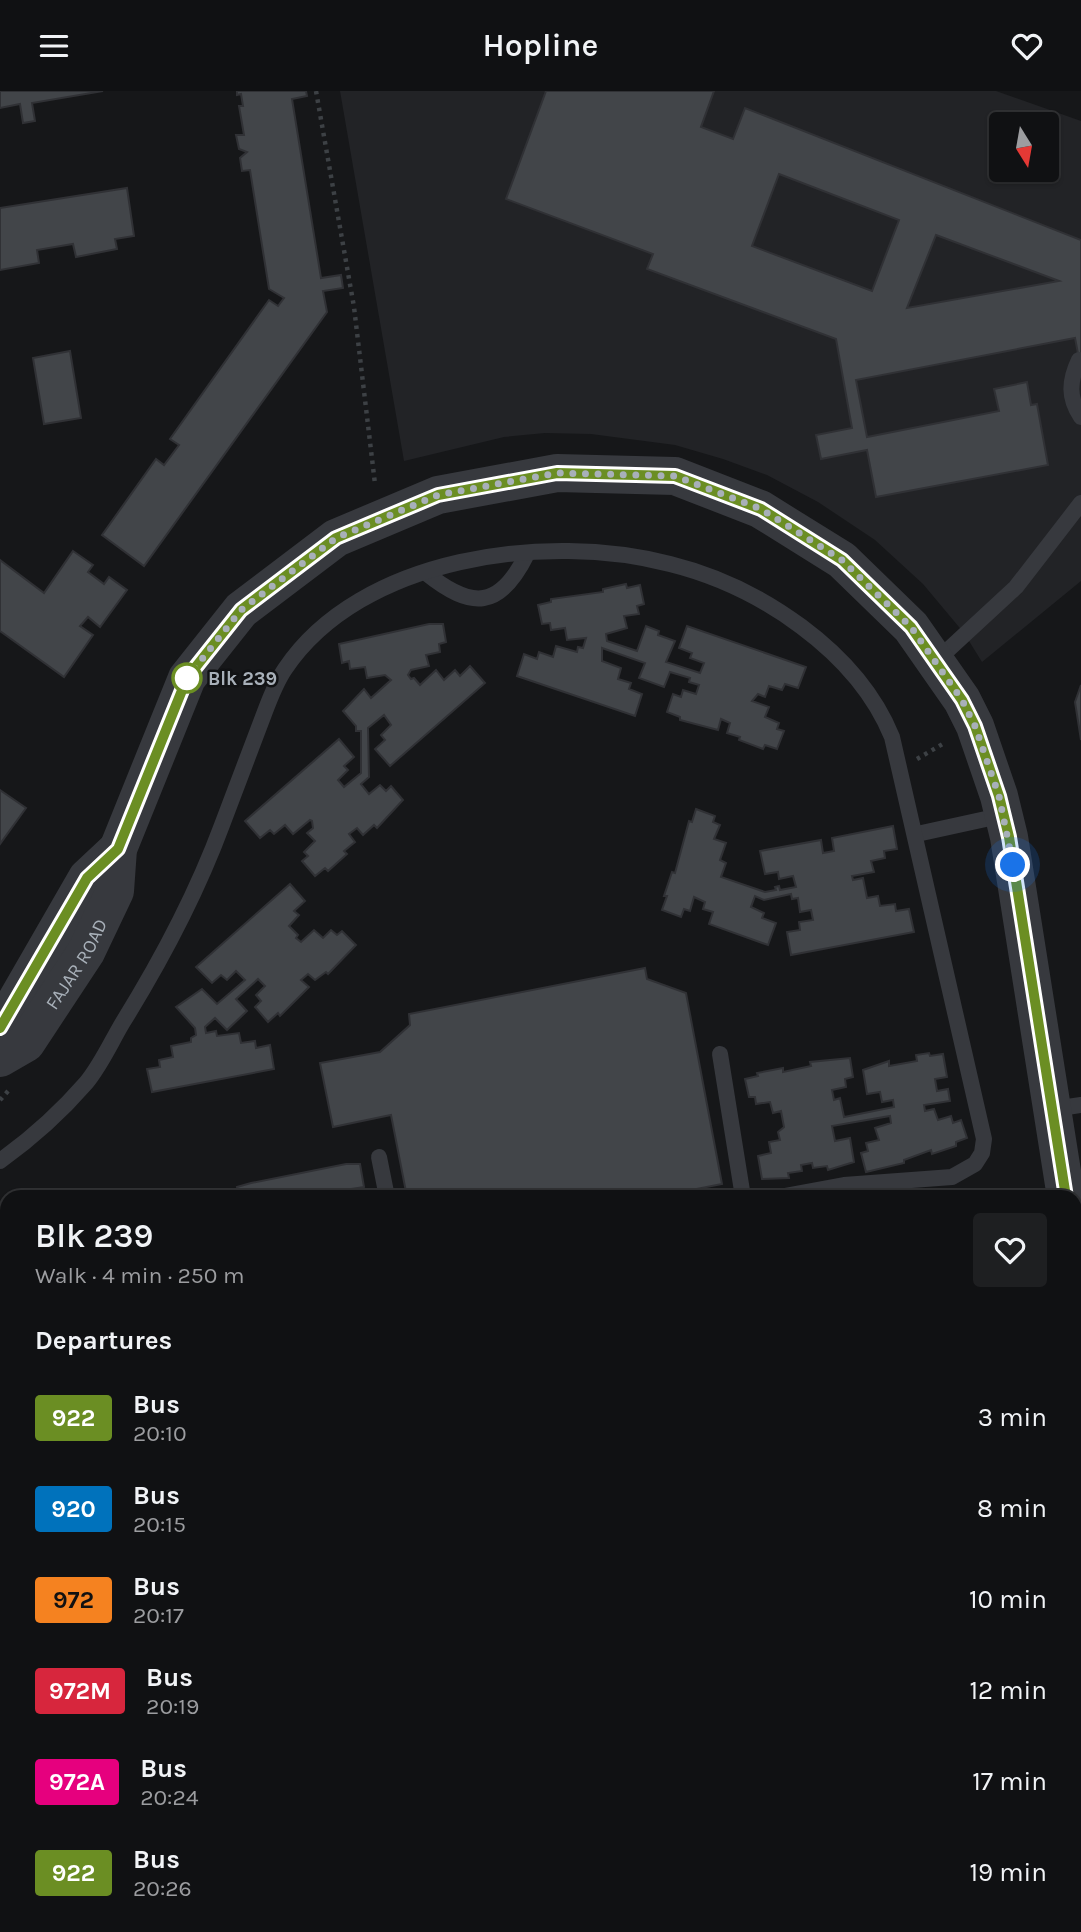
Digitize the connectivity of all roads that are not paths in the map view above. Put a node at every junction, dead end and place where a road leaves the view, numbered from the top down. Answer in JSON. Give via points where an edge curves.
{"nodes":[{"id":1,"x":1079,"y":360,"type":"edge"},
{"id":2,"x":1081,"y":417,"type":"edge"},
{"id":3,"x":1081,"y":503,"type":"edge"},
{"id":4,"x":527,"y":554,"type":"junction"},
{"id":5,"x":426,"y":573,"type":"junction"},
{"id":6,"x":935,"y":662,"type":"junction"},
{"id":7,"x":1004,"y":815,"type":"junction"},
{"id":8,"x":917,"y":834,"type":"junction"},
{"id":9,"x":118,"y":849,"type":"junction"},
{"id":10,"x":0,"y":1028,"type":"edge"},
{"id":11,"x":720,"y":1054,"type":"dead end"},
{"id":12,"x":0,"y":1058,"type":"edge"},
{"id":13,"x":1067,"y":1107,"type":"edge"},
{"id":14,"x":379,"y":1157,"type":"dead end"},
{"id":15,"x":0,"y":1161,"type":"edge"},
{"id":16,"x":386,"y":1190,"type":"edge"},
{"id":17,"x":742,"y":1190,"type":"edge"},
{"id":18,"x":819,"y":1190,"type":"edge"},
{"id":19,"x":1066,"y":1190,"type":"edge"}],
"edges":[{"from":1,"to":2,"type":"lane","via":[[1070,391]]},
{"from":3,"to":6,"type":"lane","via":[[1016,587]]},
{"from":4,"to":5,"type":"lane"},
{"from":4,"to":5,"type":"lane","via":[[512,582],[502,592],[486,597],[457,594]]},
{"from":4,"to":8,"type":"lane","via":[[595,552],[681,566],[744,591],[837,655],[860,679],[887,724]]},
{"from":5,"to":15,"type":"lane","via":[[381,588],[347,607],[286,667],[202,878],[159,965],[88,1080],[36,1135]]},
{"from":6,"to":7,"type":"street","name":"FAJAR ROAD","via":[[975,726]]},
{"from":6,"to":9,"type":"street","name":"FAJAR ROAD","via":[[911,627],[842,560],[761,509],[675,476],[557,473],[438,495],[336,538],[241,610],[187,678]]},
{"from":7,"to":8,"type":"lane"},
{"from":7,"to":13,"type":"street","name":"FAJAR ROAD"},
{"from":8,"to":18,"type":"lane","via":[[984,1139],[982,1153],[969,1170],[952,1177]]},
{"from":9,"to":10,"type":"street","name":"FAJAR ROAD","via":[[87,878]]},
{"from":9,"to":12,"type":"street","name":"FAJAR ROAD","via":[[115,891],[86,953],[26,1043]]},
{"from":11,"to":17,"type":"lane"},
{"from":13,"to":19,"type":"street","name":"FAJAR ROAD"},
{"from":14,"to":16,"type":"lane"}]}
